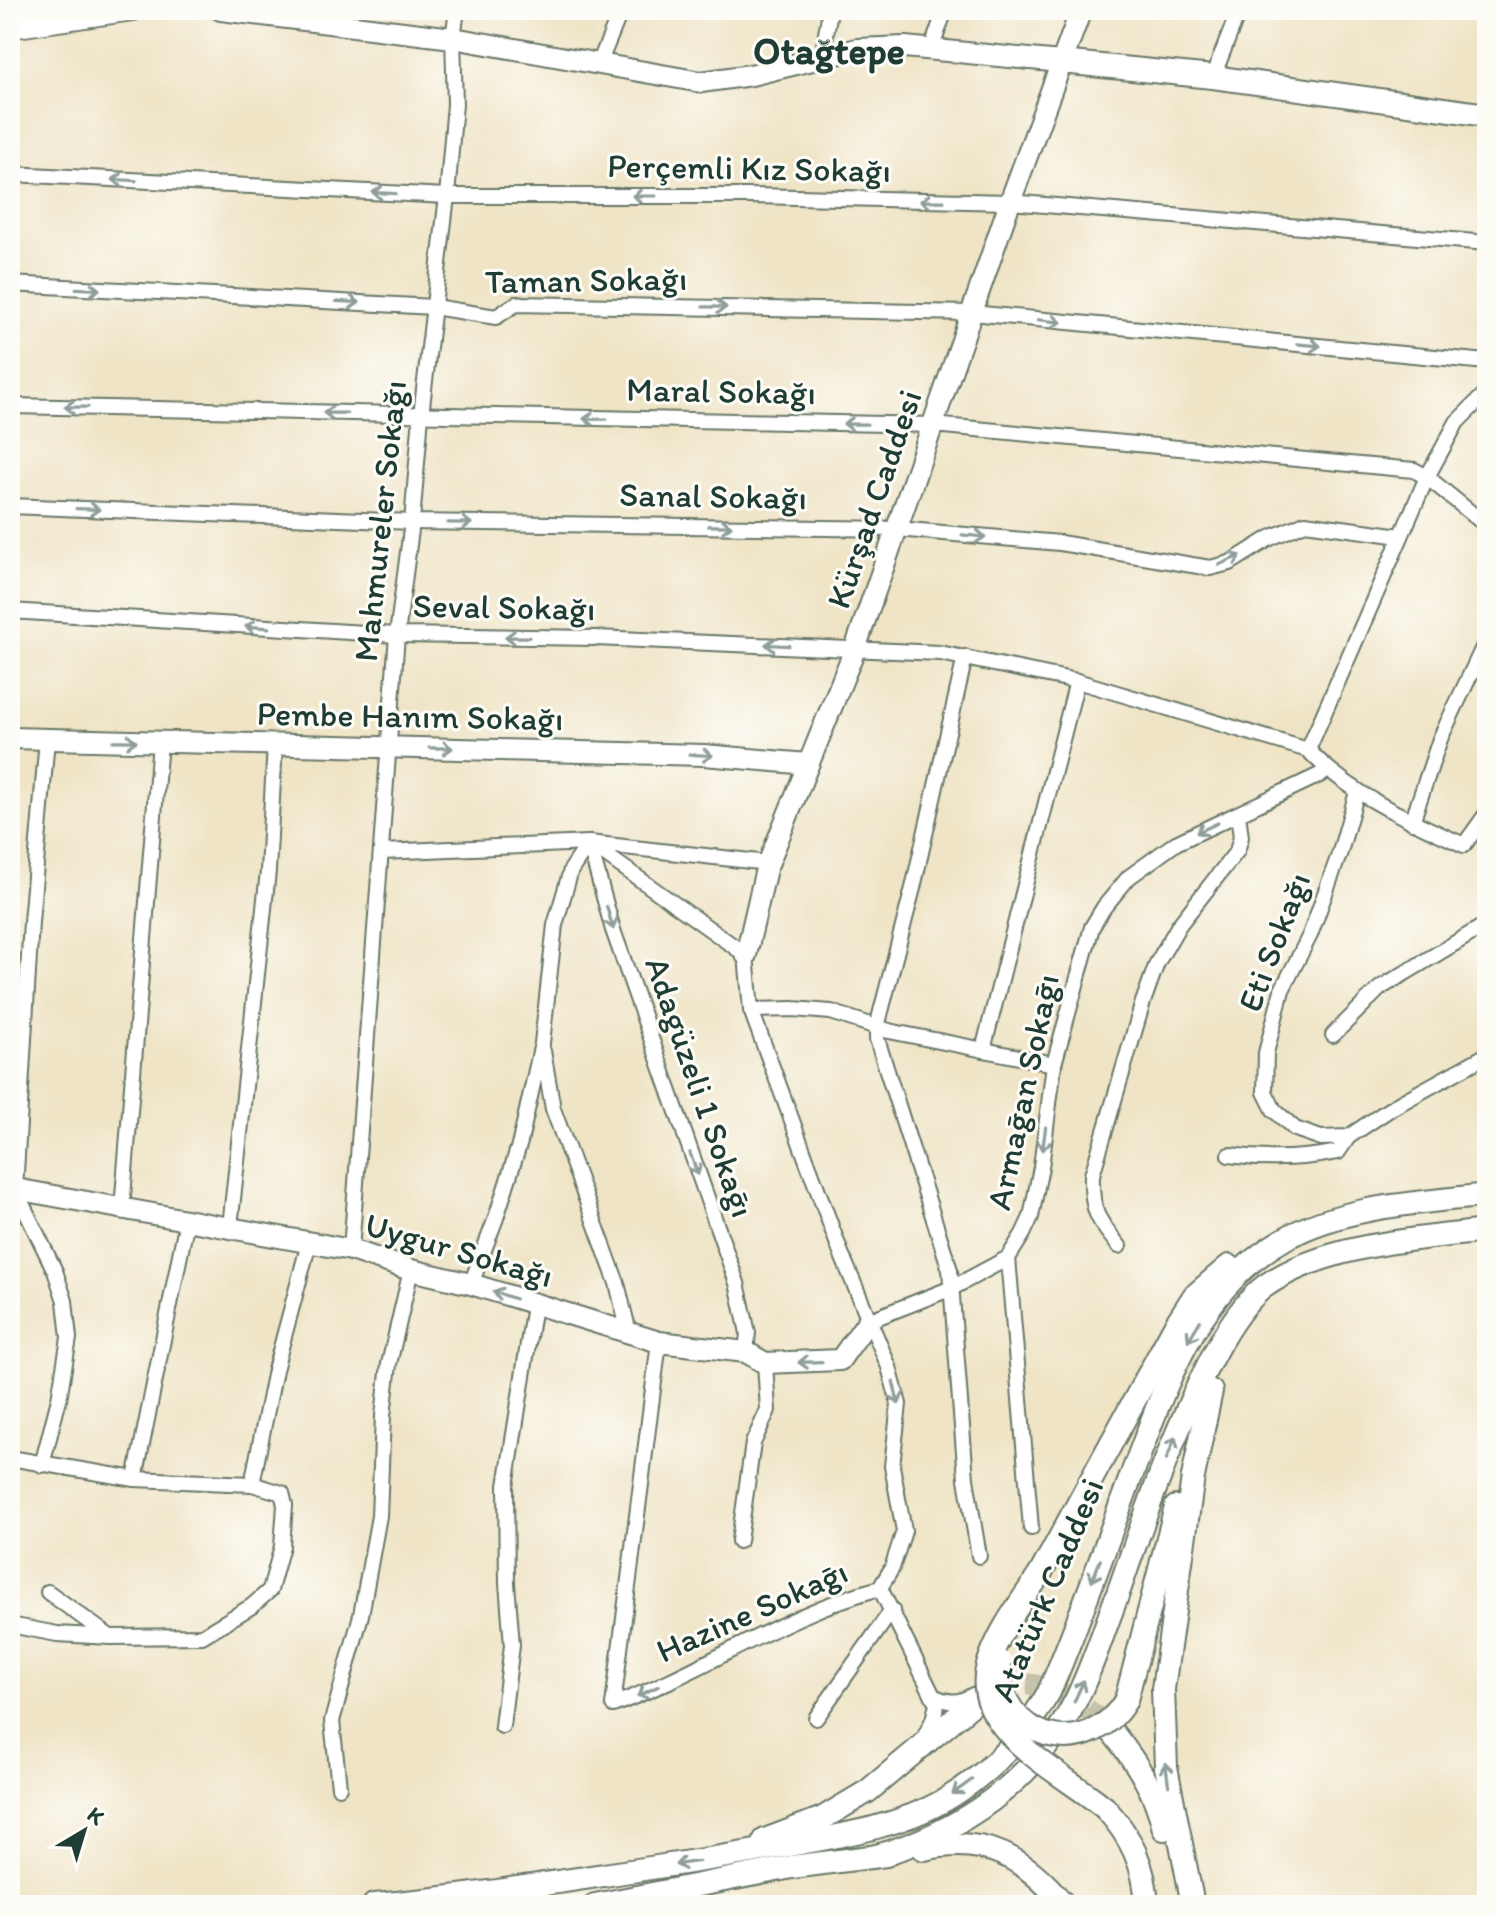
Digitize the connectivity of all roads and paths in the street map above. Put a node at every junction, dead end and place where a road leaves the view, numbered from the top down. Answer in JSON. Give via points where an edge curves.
{"nodes":[{"id":1,"x":133,"y":10,"type":"edge"},
{"id":2,"x":221,"y":10,"type":"edge"},
{"id":3,"x":457,"y":10,"type":"edge"},
{"id":4,"x":621,"y":10,"type":"edge"},
{"id":5,"x":830,"y":10,"type":"edge"},
{"id":6,"x":945,"y":10,"type":"edge"},
{"id":7,"x":1081,"y":10,"type":"edge"},
{"id":8,"x":1239,"y":10,"type":"edge"},
{"id":9,"x":10,"y":28,"type":"edge"},
{"id":10,"x":453,"y":38,"type":"junction"},
{"id":11,"x":931,"y":50,"type":"junction"},
{"id":12,"x":822,"y":58,"type":"junction"},
{"id":13,"x":1061,"y":62,"type":"junction"},
{"id":14,"x":599,"y":64,"type":"junction"},
{"id":15,"x":1213,"y":77,"type":"junction"},
{"id":16,"x":1487,"y":115,"type":"edge"},
{"id":17,"x":10,"y":174,"type":"edge"},
{"id":18,"x":447,"y":196,"type":"junction"},
{"id":19,"x":1010,"y":202,"type":"junction"},
{"id":20,"x":1487,"y":243,"type":"edge"},
{"id":21,"x":10,"y":284,"type":"edge"},
{"id":22,"x":434,"y":307,"type":"junction"},
{"id":23,"x":972,"y":313,"type":"junction"},
{"id":24,"x":1487,"y":362,"type":"edge"},
{"id":25,"x":1487,"y":392,"type":"edge"},
{"id":26,"x":10,"y":406,"type":"edge"},
{"id":27,"x":421,"y":415,"type":"junction"},
{"id":28,"x":933,"y":425,"type":"junction"},
{"id":29,"x":1427,"y":477,"type":"junction"},
{"id":30,"x":10,"y":506,"type":"edge"},
{"id":31,"x":412,"y":522,"type":"junction"},
{"id":32,"x":1487,"y":526,"type":"edge"},
{"id":33,"x":897,"y":529,"type":"junction"},
{"id":34,"x":1401,"y":536,"type":"junction"},
{"id":35,"x":10,"y":611,"type":"edge"},
{"id":36,"x":397,"y":635,"type":"junction"},
{"id":37,"x":1487,"y":639,"type":"edge"},
{"id":38,"x":855,"y":649,"type":"junction"},
{"id":39,"x":965,"y":657,"type":"junction"},
{"id":40,"x":1077,"y":681,"type":"junction"},
{"id":41,"x":10,"y":738,"type":"edge"},
{"id":42,"x":47,"y":739,"type":"junction"},
{"id":43,"x":160,"y":742,"type":"junction"},
{"id":44,"x":275,"y":744,"type":"junction"},
{"id":45,"x":389,"y":747,"type":"junction"},
{"id":46,"x":1308,"y":750,"type":"junction"},
{"id":47,"x":808,"y":764,"type":"junction"},
{"id":48,"x":1328,"y":771,"type":"junction"},
{"id":49,"x":1357,"y":792,"type":"junction"},
{"id":50,"x":1487,"y":813,"type":"edge"},
{"id":51,"x":1238,"y":814,"type":"junction"},
{"id":52,"x":1412,"y":822,"type":"junction"},
{"id":53,"x":589,"y":843,"type":"junction"},
{"id":54,"x":382,"y":852,"type":"junction"},
{"id":55,"x":768,"y":863,"type":"junction"},
{"id":56,"x":1487,"y":924,"type":"edge"},
{"id":57,"x":746,"y":955,"type":"junction"},
{"id":58,"x":751,"y":1010,"type":"junction"},
{"id":59,"x":877,"y":1027,"type":"junction"},
{"id":60,"x":1333,"y":1035,"type":"dead end"},
{"id":61,"x":542,"y":1043,"type":"junction"},
{"id":62,"x":983,"y":1050,"type":"junction"},
{"id":63,"x":1487,"y":1055,"type":"edge"},
{"id":64,"x":1054,"y":1064,"type":"junction"},
{"id":65,"x":1348,"y":1137,"type":"junction"},
{"id":66,"x":1229,"y":1155,"type":"dead end"},
{"id":67,"x":13,"y":1188,"type":"edge"},
{"id":68,"x":1487,"y":1195,"type":"edge"},
{"id":69,"x":122,"y":1209,"type":"junction"},
{"id":70,"x":187,"y":1220,"type":"junction"},
{"id":71,"x":230,"y":1227,"type":"junction"},
{"id":72,"x":1487,"y":1231,"type":"edge"},
{"id":73,"x":309,"y":1243,"type":"junction"},
{"id":74,"x":1119,"y":1246,"type":"dead end"},
{"id":75,"x":351,"y":1250,"type":"junction"},
{"id":76,"x":1263,"y":1252,"type":"junction"},
{"id":77,"x":1008,"y":1258,"type":"junction"},
{"id":78,"x":411,"y":1270,"type":"junction"},
{"id":79,"x":471,"y":1284,"type":"junction"},
{"id":80,"x":952,"y":1288,"type":"junction"},
{"id":81,"x":534,"y":1305,"type":"junction"},
{"id":82,"x":1238,"y":1316,"type":"junction"},
{"id":83,"x":868,"y":1321,"type":"junction"},
{"id":84,"x":629,"y":1333,"type":"junction"},
{"id":85,"x":659,"y":1342,"type":"junction"},
{"id":86,"x":746,"y":1352,"type":"junction"},
{"id":87,"x":765,"y":1363,"type":"junction"},
{"id":88,"x":1211,"y":1391,"type":"junction"},
{"id":89,"x":10,"y":1458,"type":"edge"},
{"id":90,"x":42,"y":1465,"type":"junction"},
{"id":91,"x":135,"y":1479,"type":"junction"},
{"id":92,"x":252,"y":1484,"type":"junction"},
{"id":93,"x":1031,"y":1528,"type":"dead end"},
{"id":94,"x":739,"y":1541,"type":"dead end"},
{"id":95,"x":979,"y":1556,"type":"dead end"},
{"id":96,"x":1040,"y":1574,"type":"junction"},
{"id":97,"x":880,"y":1588,"type":"junction"},
{"id":98,"x":48,"y":1592,"type":"dead end"},
{"id":99,"x":892,"y":1610,"type":"junction"},
{"id":100,"x":10,"y":1625,"type":"edge"},
{"id":101,"x":111,"y":1637,"type":"junction"},
{"id":102,"x":991,"y":1688,"type":"joint"},
{"id":103,"x":933,"y":1696,"type":"junction"},
{"id":104,"x":816,"y":1718,"type":"dead end"},
{"id":105,"x":502,"y":1726,"type":"dead end"},
{"id":106,"x":1113,"y":1733,"type":"tunnel mouth"},
{"id":107,"x":919,"y":1748,"type":"junction"},
{"id":108,"x":339,"y":1787,"type":"dead end"},
{"id":109,"x":731,"y":1856,"type":"junction"},
{"id":110,"x":873,"y":1857,"type":"junction"},
{"id":111,"x":374,"y":1905,"type":"edge"},
{"id":112,"x":595,"y":1905,"type":"edge"},
{"id":113,"x":1064,"y":1905,"type":"edge"},
{"id":114,"x":1147,"y":1905,"type":"edge"},
{"id":115,"x":1180,"y":1905,"type":"edge"},
{"id":116,"x":1193,"y":1905,"type":"edge"}],
"edges":[{"from":1,"to":9,"type":"street"},
{"from":2,"to":10,"type":"street"},
{"from":3,"to":10,"type":"street","name":"Mahmureler Sokağı"},
{"from":4,"to":14,"type":"street"},
{"from":5,"to":12,"type":"street"},
{"from":6,"to":11,"type":"street"},
{"from":7,"to":13,"type":"street","name":"Kürşad Caddesi"},
{"from":8,"to":15,"type":"street"},
{"from":10,"to":14,"type":"street"},
{"from":10,"to":18,"type":"street","name":"Mahmureler Sokağı","via":[[455,104]]},
{"from":11,"to":12,"type":"street","via":[[857,49]]},
{"from":11,"to":13,"type":"street"},
{"from":12,"to":14,"type":"street","via":[[701,82]]},
{"from":13,"to":15,"type":"main road"},
{"from":13,"to":19,"type":"street","name":"Kürşad Caddesi"},
{"from":15,"to":16,"type":"main road"},
{"from":18,"to":17,"type":"street","name":"Perçemli Kız Sokağı","one_way":true},
{"from":19,"to":18,"type":"street","name":"Perçemli Kız Sokağı","one_way":true},
{"from":18,"to":22,"type":"street","name":"Mahmureler Sokağı"},
{"from":19,"to":20,"type":"street","name":"Perçemli Kız Sokağı"},
{"from":19,"to":23,"type":"street","name":"Kürşad Caddesi"},
{"from":21,"to":22,"type":"street","name":"Taman Sokağı","one_way":true},
{"from":22,"to":23,"type":"street","name":"Taman Sokağı","one_way":true,"via":[[496,317],[516,304]]},
{"from":22,"to":27,"type":"street","name":"Mahmureler Sokağı"},
{"from":23,"to":24,"type":"street","name":"Taman Sokağı","one_way":true},
{"from":23,"to":28,"type":"street","name":"Kürşad Caddesi"},
{"from":25,"to":29,"type":"street","via":[[1457,422]]},
{"from":27,"to":26,"type":"street","name":"Maral Sokağı","one_way":true},
{"from":28,"to":27,"type":"street","name":"Maral Sokağı","one_way":true},
{"from":27,"to":31,"type":"street","name":"Mahmureler Sokağı"},
{"from":28,"to":29,"type":"street","name":"Maral Sokağı","via":[[1414,470]]},
{"from":28,"to":33,"type":"street","name":"Kürşad Caddesi"},
{"from":29,"to":32,"type":"street"},
{"from":29,"to":34,"type":"street"},
{"from":30,"to":31,"type":"street","name":"Sanal Sokağı","one_way":true},
{"from":31,"to":33,"type":"street","name":"Sanal Sokağı","one_way":true},
{"from":31,"to":36,"type":"street","name":"Mahmureler Sokağı"},
{"from":33,"to":34,"type":"street","name":"Sanal Sokağı","one_way":true,"via":[[1060,543],[1210,568],[1230,563],[1305,523]]},
{"from":33,"to":38,"type":"street","name":"Kürşad Caddesi"},
{"from":34,"to":46,"type":"street"},
{"from":36,"to":35,"type":"street","name":"Seval Sokağı","one_way":true},
{"from":38,"to":36,"type":"street","name":"Seval Sokağı","one_way":true},
{"from":36,"to":45,"type":"street","name":"Mahmureler Sokağı"},
{"from":37,"to":52,"type":"street","via":[[1440,739]]},
{"from":38,"to":39,"type":"street","name":"Seval Sokağı"},
{"from":38,"to":47,"type":"street","name":"Kürşad Caddesi"},
{"from":39,"to":40,"type":"street","name":"Seval Sokağı"},
{"from":39,"to":59,"type":"street"},
{"from":40,"to":46,"type":"street","name":"Seval Sokağı"},
{"from":40,"to":62,"type":"street"},
{"from":41,"to":42,"type":"street","name":"Pembe Hanım Sokağı"},
{"from":42,"to":43,"type":"street","name":"Pembe Hanım Sokağı","one_way":true},
{"from":42,"to":67,"type":"street"},
{"from":43,"to":44,"type":"street","name":"Pembe Hanım Sokağı"},
{"from":43,"to":69,"type":"street"},
{"from":44,"to":45,"type":"street","name":"Pembe Hanım Sokağı"},
{"from":44,"to":71,"type":"street","via":[[268,871]]},
{"from":45,"to":47,"type":"street","name":"Pembe Hanım Sokağı","one_way":true,"via":[[704,755]]},
{"from":45,"to":54,"type":"street","name":"Mahmureler Sokağı"},
{"from":46,"to":48,"type":"street"},
{"from":47,"to":55,"type":"street","name":"Kürşad Caddesi"},
{"from":48,"to":49,"type":"street"},
{"from":48,"to":51,"type":"street","name":"Armaḡan Sokaḡı"},
{"from":49,"to":52,"type":"street"},
{"from":49,"to":65,"type":"street","name":"Eti Sokağı","via":[[1310,935],[1282,990],[1266,1053],[1265,1092],[1274,1110],[1295,1129],[1321,1138]]},
{"from":50,"to":52,"type":"street","via":[[1464,845]]},
{"from":51,"to":64,"type":"street","name":"Armaḡan Sokaḡı","one_way":true,"via":[[1176,843],[1129,877],[1104,907],[1092,927]]},
{"from":51,"to":74,"type":"street","via":[[1237,851],[1179,925],[1157,963],[1092,1175],[1097,1219]]},
{"from":53,"to":54,"type":"street"},
{"from":53,"to":55,"type":"street"},
{"from":53,"to":57,"type":"street"},
{"from":53,"to":61,"type":"street","via":[[571,870],[555,925]]},
{"from":53,"to":86,"type":"street","name":"Adagüzeli 1 Sokaḡı","one_way":true,"via":[[613,930],[737,1283],[748,1333]]},
{"from":54,"to":75,"type":"street","name":"Mahmureler Sokağı"},
{"from":55,"to":57,"type":"street","name":"Kürşad Caddesi"},
{"from":56,"to":60,"type":"street","via":[[1380,988]]},
{"from":57,"to":58,"type":"street","name":"Hazine Sokaḡı"},
{"from":58,"to":59,"type":"street","via":[[831,1012]]},
{"from":58,"to":83,"type":"street","name":"Hazine Sokaḡı"},
{"from":59,"to":62,"type":"street"},
{"from":59,"to":80,"type":"street"},
{"from":61,"to":79,"type":"street","via":[[520,1142]]},
{"from":61,"to":84,"type":"street","via":[[553,1109],[617,1283]]},
{"from":62,"to":64,"type":"street"},
{"from":63,"to":65,"type":"street"},
{"from":64,"to":77,"type":"street","name":"Armaḡan Sokaḡı","one_way":true,"via":[[1031,1217]]},
{"from":65,"to":66,"type":"street","via":[[1338,1152],[1320,1156]]},
{"from":67,"to":69,"type":"street","name":"Uygur Sokağı"},
{"from":67,"to":90,"type":"street","via":[[55,1271],[69,1338]]},
{"from":68,"to":76,"type":"main road","name":"Atatürk Caddesi","via":[[1324,1221]]},
{"from":69,"to":70,"type":"street","name":"Uygur Sokağı"},
{"from":70,"to":71,"type":"street","name":"Uygur Sokağı"},
{"from":70,"to":91,"type":"street"},
{"from":71,"to":73,"type":"street","name":"Uygur Sokağı"},
{"from":72,"to":82,"type":"main road","via":[[1330,1256],[1263,1288]]},
{"from":73,"to":75,"type":"street","name":"Uygur Sokağı"},
{"from":73,"to":92,"type":"street"},
{"from":75,"to":78,"type":"street","name":"Uygur Sokağı"},
{"from":76,"to":96,"type":"main road","via":[[1235,1261],[1194,1296]]},
{"from":76,"to":109,"type":"main road","name":"Atatürk Caddesi","one_way":true,"via":[[1213,1300],[1179,1357],[1054,1679],[1023,1732],[964,1786],[921,1811],[865,1830]]},
{"from":77,"to":80,"type":"street","name":"Armaḡan Sokaḡı"},
{"from":77,"to":93,"type":"street"},
{"from":78,"to":79,"type":"street","name":"Uygur Sokağı"},
{"from":78,"to":108,"type":"street","via":[[389,1364],[379,1516],[361,1615],[332,1721]]},
{"from":81,"to":79,"type":"street","name":"Uygur Sokağı","one_way":true},
{"from":80,"to":83,"type":"street","name":"Armaḡan Sokaḡı"},
{"from":80,"to":95,"type":"street","via":[[966,1479]]},
{"from":81,"to":84,"type":"street","name":"Uygur Sokağı"},
{"from":81,"to":105,"type":"street","via":[[506,1486],[512,1645]]},
{"from":82,"to":88,"type":"main road"},
{"from":110,"to":82,"type":"main road","one_way":true,"via":[[934,1836],[989,1803],[1051,1739],[1083,1685],[1181,1423]]},
{"from":83,"to":87,"type":"street","one_way":true,"via":[[840,1360]]},
{"from":83,"to":97,"type":"street","name":"Hazine Sokaḡı","one_way":true,"via":[[899,1404],[892,1466],[904,1531]]},
{"from":84,"to":85,"type":"street","name":"Uygur Sokağı"},
{"from":85,"to":86,"type":"street","name":"Uygur Sokağı"},
{"from":97,"to":85,"type":"street","name":"Hazine Sokaḡı","one_way":true,"via":[[759,1636],[613,1705]]},
{"from":86,"to":87,"type":"street","name":"Uygur Sokağı"},
{"from":87,"to":94,"type":"street","via":[[768,1410],[753,1443]]},
{"from":88,"to":96,"type":"main road","bridge":true,"via":[[1126,1700],[1107,1724],[1094,1731],[1046,1735],[1019,1719],[1008,1705],[1000,1660]]},
{"from":116,"to":88,"type":"main road","one_way":true,"via":[[1166,1767],[1163,1689],[1193,1477]]},
{"from":89,"to":90,"type":"street"},
{"from":90,"to":91,"type":"street"},
{"from":91,"to":92,"type":"street"},
{"from":92,"to":101,"type":"street","via":[[282,1493],[285,1505],[282,1546],[270,1590],[202,1636]]},
{"from":96,"to":114,"type":"main road","bridge":true,"via":[[991,1658],[987,1698],[995,1718],[1012,1736],[1118,1822],[1136,1852]]},
{"from":97,"to":99,"type":"street"},
{"from":98,"to":101,"type":"street"},
{"from":99,"to":103,"type":"street"},
{"from":99,"to":104,"type":"street"},
{"from":100,"to":101,"type":"street"},
{"from":102,"to":103,"type":"street","via":[[958,1703]]},
{"from":102,"to":107,"type":"main road"},
{"from":103,"to":107,"type":"street","via":[[937,1704]]},
{"from":106,"to":115,"type":"main road","via":[[1150,1785],[1160,1810]]},
{"from":107,"to":109,"type":"main road","via":[[839,1810]]},
{"from":109,"to":111,"type":"main road","name":"Atatürk Caddesi","one_way":true},
{"from":110,"to":112,"type":"main road"},
{"from":110,"to":113,"type":"main road","via":[[975,1845],[1029,1868]]}]}
